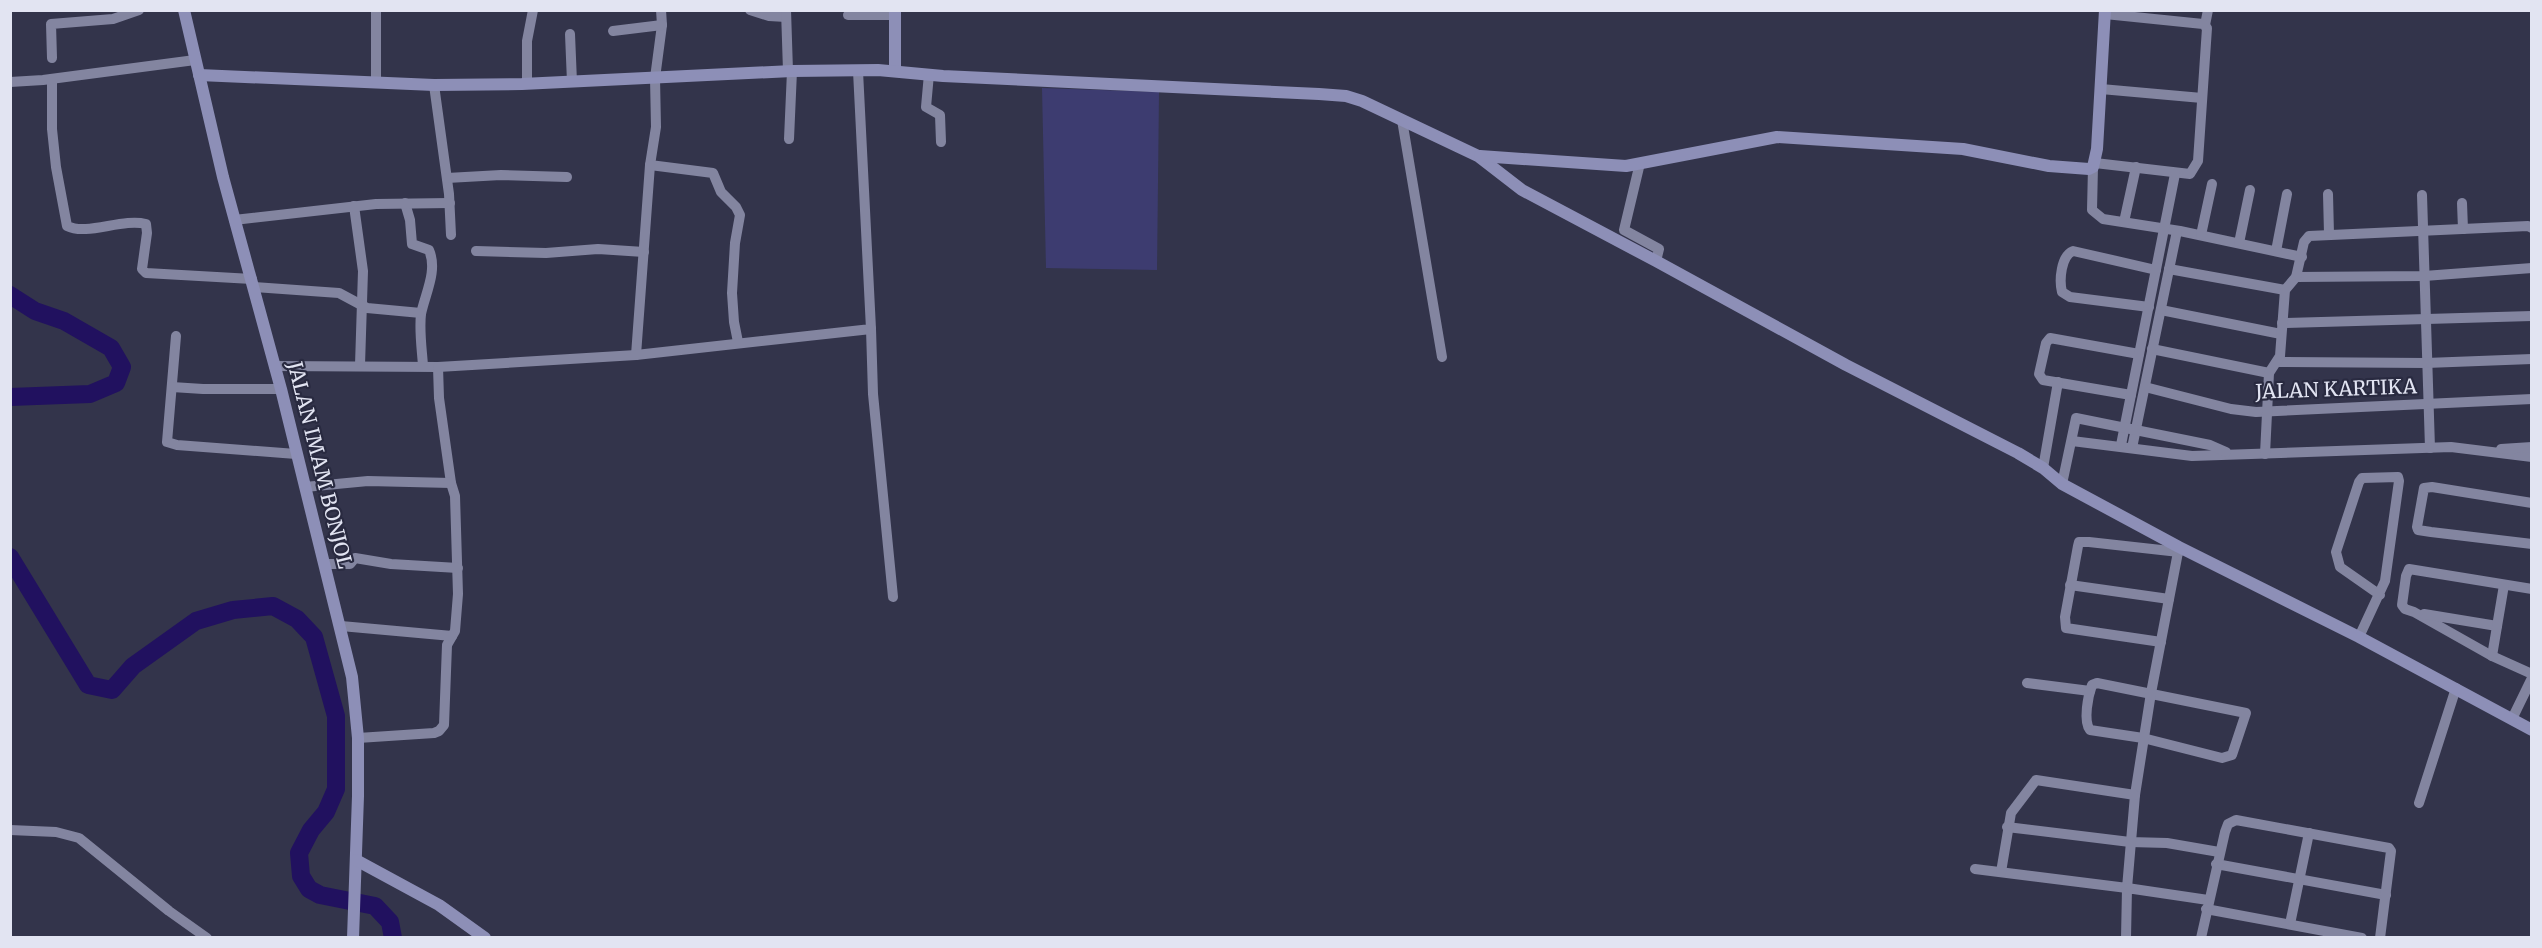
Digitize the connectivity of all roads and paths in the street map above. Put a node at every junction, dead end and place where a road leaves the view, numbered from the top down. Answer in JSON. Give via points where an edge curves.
{"nodes":[{"id":1,"x":140,"y":10,"type":"edge"},
{"id":2,"x":184,"y":10,"type":"edge"},
{"id":3,"x":376,"y":10,"type":"edge"},
{"id":4,"x":533,"y":10,"type":"edge"},
{"id":5,"x":661,"y":10,"type":"edge"},
{"id":6,"x":750,"y":10,"type":"edge"},
{"id":7,"x":2208,"y":10,"type":"edge"},
{"id":8,"x":2105,"y":12,"type":"edge"},
{"id":9,"x":895,"y":13,"type":"edge"},
{"id":10,"x":786,"y":14,"type":"edge"},
{"id":11,"x":848,"y":15,"type":"dead end"},
{"id":12,"x":662,"y":25,"type":"junction"},
{"id":13,"x":2205,"y":25,"type":"junction"},
{"id":14,"x":613,"y":31,"type":"dead end"},
{"id":15,"x":570,"y":34,"type":"dead end"},
{"id":16,"x":52,"y":58,"type":"dead end"},
{"id":17,"x":195,"y":60,"type":"junction"},
{"id":18,"x":790,"y":71,"type":"junction"},
{"id":19,"x":858,"y":71,"type":"junction"},
{"id":20,"x":900,"y":72,"type":"junction"},
{"id":21,"x":926,"y":74,"type":"junction"},
{"id":22,"x":199,"y":75,"type":"junction"},
{"id":23,"x":655,"y":78,"type":"junction"},
{"id":24,"x":52,"y":79,"type":"junction"},
{"id":25,"x":10,"y":82,"type":"edge"},
{"id":26,"x":572,"y":82,"type":"junction"},
{"id":27,"x":376,"y":83,"type":"junction"},
{"id":28,"x":527,"y":84,"type":"junction"},
{"id":29,"x":434,"y":85,"type":"junction"},
{"id":30,"x":2101,"y":89,"type":"junction"},
{"id":31,"x":2202,"y":98,"type":"junction"},
{"id":32,"x":1402,"y":120,"type":"junction"},
{"id":33,"x":789,"y":139,"type":"dead end"},
{"id":34,"x":941,"y":142,"type":"dead end"},
{"id":35,"x":1478,"y":156,"type":"junction"},
{"id":36,"x":1640,"y":163,"type":"junction"},
{"id":37,"x":650,"y":165,"type":"junction"},
{"id":38,"x":2094,"y":165,"type":"junction"},
{"id":39,"x":2136,"y":167,"type":"junction"},
{"id":40,"x":2175,"y":174,"type":"junction"},
{"id":41,"x":567,"y":177,"type":"dead end"},
{"id":42,"x":447,"y":178,"type":"junction"},
{"id":43,"x":2212,"y":184,"type":"dead end"},
{"id":44,"x":2250,"y":190,"type":"dead end"},
{"id":45,"x":2287,"y":194,"type":"dead end"},
{"id":46,"x":2328,"y":194,"type":"dead end"},
{"id":47,"x":2422,"y":195,"type":"dead end"},
{"id":48,"x":405,"y":203,"type":"junction"},
{"id":49,"x":450,"y":203,"type":"junction"},
{"id":50,"x":2462,"y":203,"type":"dead end"},
{"id":51,"x":354,"y":206,"type":"junction"},
{"id":52,"x":234,"y":220,"type":"junction"},
{"id":53,"x":2124,"y":222,"type":"junction"},
{"id":54,"x":2532,"y":228,"type":"edge"},
{"id":55,"x":2165,"y":229,"type":"junction"},
{"id":56,"x":2463,"y":229,"type":"junction"},
{"id":57,"x":2177,"y":231,"type":"junction"},
{"id":58,"x":2424,"y":231,"type":"junction"},
{"id":59,"x":2329,"y":234,"type":"junction"},
{"id":60,"x":452,"y":235,"type":"dead end"},
{"id":61,"x":2201,"y":236,"type":"junction"},
{"id":62,"x":2239,"y":243,"type":"junction"},
{"id":63,"x":476,"y":251,"type":"dead end"},
{"id":64,"x":2276,"y":251,"type":"junction"},
{"id":65,"x":644,"y":252,"type":"junction"},
{"id":66,"x":2302,"y":257,"type":"junction"},
{"id":67,"x":1656,"y":261,"type":"junction"},
{"id":68,"x":2532,"y":268,"type":"edge"},
{"id":69,"x":2169,"y":269,"type":"junction"},
{"id":70,"x":2156,"y":270,"type":"junction"},
{"id":71,"x":2424,"y":276,"type":"junction"},
{"id":72,"x":2296,"y":277,"type":"junction"},
{"id":73,"x":253,"y":283,"type":"junction"},
{"id":74,"x":2285,"y":290,"type":"junction"},
{"id":75,"x":361,"y":306,"type":"junction"},
{"id":76,"x":2149,"y":307,"type":"junction"},
{"id":77,"x":2161,"y":310,"type":"junction"},
{"id":78,"x":421,"y":313,"type":"junction"},
{"id":79,"x":2532,"y":316,"type":"edge"},
{"id":80,"x":2426,"y":320,"type":"junction"},
{"id":81,"x":871,"y":329,"type":"junction"},
{"id":82,"x":2282,"y":329,"type":"junction"},
{"id":83,"x":176,"y":336,"type":"dead end"},
{"id":84,"x":738,"y":342,"type":"junction"},
{"id":85,"x":2152,"y":349,"type":"junction"},
{"id":86,"x":2139,"y":354,"type":"junction"},
{"id":87,"x":636,"y":355,"type":"junction"},
{"id":88,"x":1442,"y":357,"type":"dead end"},
{"id":89,"x":2532,"y":359,"type":"edge"},
{"id":90,"x":2278,"y":362,"type":"junction"},
{"id":91,"x":2426,"y":363,"type":"junction"},
{"id":92,"x":360,"y":365,"type":"junction"},
{"id":93,"x":274,"y":366,"type":"junction"},
{"id":94,"x":423,"y":366,"type":"junction"},
{"id":95,"x":438,"y":367,"type":"junction"},
{"id":96,"x":2269,"y":373,"type":"junction"},
{"id":97,"x":2058,"y":382,"type":"junction"},
{"id":98,"x":172,"y":387,"type":"junction"},
{"id":99,"x":2145,"y":387,"type":"junction"},
{"id":100,"x":281,"y":389,"type":"junction"},
{"id":101,"x":2131,"y":395,"type":"junction"},
{"id":102,"x":2532,"y":399,"type":"edge"},
{"id":103,"x":2427,"y":404,"type":"junction"},
{"id":104,"x":2267,"y":412,"type":"junction"},
{"id":105,"x":2124,"y":428,"type":"junction"},
{"id":106,"x":2136,"y":430,"type":"junction"},
{"id":107,"x":2072,"y":441,"type":"junction"},
{"id":108,"x":2121,"y":446,"type":"junction"},
{"id":109,"x":2532,"y":447,"type":"edge"},
{"id":110,"x":2132,"y":448,"type":"junction"},
{"id":111,"x":2430,"y":448,"type":"junction"},
{"id":112,"x":2489,"y":450,"type":"junction"},
{"id":113,"x":2229,"y":453,"type":"junction"},
{"id":114,"x":296,"y":454,"type":"junction"},
{"id":115,"x":2265,"y":454,"type":"junction"},
{"id":116,"x":2532,"y":457,"type":"edge"},
{"id":117,"x":2043,"y":468,"type":"junction"},
{"id":118,"x":451,"y":483,"type":"junction"},
{"id":119,"x":2062,"y":484,"type":"junction"},
{"id":120,"x":305,"y":487,"type":"junction"},
{"id":121,"x":2532,"y":503,"type":"edge"},
{"id":122,"x":2532,"y":544,"type":"edge"},
{"id":123,"x":2179,"y":550,"type":"junction"},
{"id":124,"x":325,"y":564,"type":"junction"},
{"id":125,"x":458,"y":568,"type":"junction"},
{"id":126,"x":2070,"y":585,"type":"junction"},
{"id":127,"x":2504,"y":585,"type":"junction"},
{"id":128,"x":2532,"y":589,"type":"edge"},
{"id":129,"x":2380,"y":595,"type":"junction"},
{"id":130,"x":893,"y":597,"type":"dead end"},
{"id":131,"x":2169,"y":599,"type":"junction"},
{"id":132,"x":2414,"y":612,"type":"junction"},
{"id":133,"x":341,"y":626,"type":"junction"},
{"id":134,"x":2497,"y":627,"type":"junction"},
{"id":135,"x":452,"y":636,"type":"junction"},
{"id":136,"x":2359,"y":637,"type":"junction"},
{"id":137,"x":2161,"y":642,"type":"junction"},
{"id":138,"x":2492,"y":656,"type":"junction"},
{"id":139,"x":2532,"y":676,"type":"edge"},
{"id":140,"x":2027,"y":683,"type":"dead end"},
{"id":141,"x":2456,"y":688,"type":"junction"},
{"id":142,"x":2090,"y":691,"type":"junction"},
{"id":143,"x":2151,"y":693,"type":"junction"},
{"id":144,"x":2512,"y":719,"type":"junction"},
{"id":145,"x":2532,"y":730,"type":"edge"},
{"id":146,"x":358,"y":738,"type":"junction"},
{"id":147,"x":2143,"y":738,"type":"junction"},
{"id":148,"x":2135,"y":795,"type":"junction"},
{"id":149,"x":2420,"y":803,"type":"dead end"},
{"id":150,"x":2007,"y":827,"type":"junction"},
{"id":151,"x":10,"y":831,"type":"edge"},
{"id":152,"x":2309,"y":833,"type":"junction"},
{"id":153,"x":2130,"y":842,"type":"junction"},
{"id":154,"x":2219,"y":852,"type":"junction"},
{"id":155,"x":356,"y":860,"type":"junction"},
{"id":156,"x":2216,"y":864,"type":"junction"},
{"id":157,"x":1975,"y":869,"type":"dead end"},
{"id":158,"x":2001,"y":872,"type":"junction"},
{"id":159,"x":2300,"y":880,"type":"junction"},
{"id":160,"x":2127,"y":888,"type":"junction"},
{"id":161,"x":2386,"y":895,"type":"junction"},
{"id":162,"x":2207,"y":905,"type":"junction"},
{"id":163,"x":2290,"y":924,"type":"junction"},
{"id":164,"x":207,"y":938,"type":"edge"},
{"id":165,"x":353,"y":938,"type":"edge"},
{"id":166,"x":485,"y":938,"type":"edge"},
{"id":167,"x":2126,"y":938,"type":"edge"},
{"id":168,"x":2200,"y":938,"type":"edge"},
{"id":169,"x":2362,"y":938,"type":"edge"},
{"id":170,"x":2380,"y":938,"type":"edge"}],
"edges":[{"from":1,"to":16,"type":"street","via":[[113,19],[54,23],[50,26]]},
{"from":2,"to":17,"type":"street","name":"JALAN IMAM BONJOL"},
{"from":3,"to":27,"type":"street"},
{"from":4,"to":28,"type":"street","via":[[527,41]]},
{"from":5,"to":12,"type":"street"},
{"from":6,"to":10,"type":"street","via":[[769,16]]},
{"from":7,"to":13,"type":"street"},
{"from":8,"to":13,"type":"street"},
{"from":8,"to":30,"type":"street"},
{"from":9,"to":11,"type":"street"},
{"from":9,"to":20,"type":"street"},
{"from":10,"to":18,"type":"street"},
{"from":12,"to":14,"type":"street"},
{"from":12,"to":23,"type":"street"},
{"from":13,"to":31,"type":"street"},
{"from":15,"to":26,"type":"street"},
{"from":17,"to":22,"type":"street","name":"JALAN IMAM BONJOL"},
{"from":17,"to":24,"type":"street"},
{"from":18,"to":19,"type":"street"},
{"from":18,"to":23,"type":"street"},
{"from":18,"to":33,"type":"street"},
{"from":19,"to":20,"type":"street"},
{"from":19,"to":81,"type":"street"},
{"from":20,"to":21,"type":"street"},
{"from":21,"to":32,"type":"street","via":[[1346,96]]},
{"from":21,"to":34,"type":"street","via":[[926,107],[940,115]]},
{"from":22,"to":27,"type":"street"},
{"from":22,"to":52,"type":"street","name":"JALAN IMAM BONJOL"},
{"from":23,"to":26,"type":"street"},
{"from":23,"to":37,"type":"street","via":[[656,127]]},
{"from":24,"to":25,"type":"street"},
{"from":24,"to":73,"type":"street","via":[[52,129],[67,226],[146,224],[142,269],[146,273]]},
{"from":26,"to":28,"type":"street"},
{"from":27,"to":29,"type":"street"},
{"from":28,"to":29,"type":"street"},
{"from":29,"to":42,"type":"street"},
{"from":30,"to":31,"type":"street"},
{"from":30,"to":38,"type":"street"},
{"from":31,"to":40,"type":"street","via":[[2198,162],[2190,174]]},
{"from":32,"to":35,"type":"street"},
{"from":32,"to":88,"type":"street"},
{"from":35,"to":36,"type":"street","via":[[1610,167]]},
{"from":35,"to":67,"type":"street","via":[[1522,190]]},
{"from":36,"to":38,"type":"street","via":[[1777,137],[1983,151],[2075,169]]},
{"from":36,"to":67,"type":"street","via":[[1624,230],[1659,249]]},
{"from":37,"to":65,"type":"street"},
{"from":37,"to":84,"type":"street","via":[[713,173],[721,192],[738,209],[732,293]]},
{"from":38,"to":39,"type":"street"},
{"from":38,"to":53,"type":"street","via":[[2092,210],[2103,219]]},
{"from":39,"to":40,"type":"street"},
{"from":39,"to":53,"type":"street"},
{"from":40,"to":55,"type":"street"},
{"from":41,"to":42,"type":"street"},
{"from":42,"to":49,"type":"street"},
{"from":43,"to":61,"type":"street"},
{"from":44,"to":62,"type":"street"},
{"from":45,"to":64,"type":"street"},
{"from":46,"to":59,"type":"street"},
{"from":47,"to":58,"type":"street"},
{"from":48,"to":49,"type":"street"},
{"from":48,"to":51,"type":"street"},
{"from":48,"to":78,"type":"street","via":[[412,244],[429,250],[431,258],[429,290]]},
{"from":49,"to":60,"type":"street"},
{"from":50,"to":56,"type":"street"},
{"from":51,"to":52,"type":"street"},
{"from":51,"to":75,"type":"street","via":[[363,271]]},
{"from":52,"to":73,"type":"street","name":"JALAN IMAM BONJOL"},
{"from":53,"to":55,"type":"street"},
{"from":54,"to":56,"type":"street"},
{"from":55,"to":57,"type":"street"},
{"from":55,"to":70,"type":"street"},
{"from":56,"to":58,"type":"street"},
{"from":57,"to":61,"type":"street"},
{"from":57,"to":69,"type":"street"},
{"from":58,"to":59,"type":"street"},
{"from":58,"to":71,"type":"street"},
{"from":59,"to":66,"type":"street","via":[[2309,236]]},
{"from":61,"to":62,"type":"street"},
{"from":62,"to":64,"type":"street"},
{"from":63,"to":65,"type":"street"},
{"from":64,"to":66,"type":"street"},
{"from":65,"to":87,"type":"street"},
{"from":66,"to":72,"type":"street"},
{"from":67,"to":117,"type":"street"},
{"from":68,"to":71,"type":"street"},
{"from":69,"to":74,"type":"street"},
{"from":69,"to":77,"type":"street"},
{"from":70,"to":76,"type":"street"},
{"from":70,"to":76,"type":"street","via":[[2073,251],[2064,258],[2060,286],[2070,297]]},
{"from":71,"to":72,"type":"street"},
{"from":71,"to":80,"type":"street"},
{"from":72,"to":74,"type":"street"},
{"from":73,"to":75,"type":"street","via":[[339,293]]},
{"from":73,"to":93,"type":"street","name":"JALAN IMAM BONJOL"},
{"from":74,"to":82,"type":"street"},
{"from":75,"to":78,"type":"street"},
{"from":75,"to":92,"type":"street"},
{"from":76,"to":86,"type":"street"},
{"from":77,"to":82,"type":"street"},
{"from":77,"to":85,"type":"street"},
{"from":78,"to":94,"type":"street"},
{"from":79,"to":80,"type":"street"},
{"from":80,"to":82,"type":"street"},
{"from":80,"to":91,"type":"street"},
{"from":81,"to":84,"type":"street"},
{"from":81,"to":130,"type":"street","via":[[873,394]]},
{"from":82,"to":90,"type":"street"},
{"from":83,"to":98,"type":"street"},
{"from":84,"to":87,"type":"street"},
{"from":85,"to":96,"type":"street"},
{"from":85,"to":99,"type":"street"},
{"from":86,"to":97,"type":"street","via":[[2050,338],[2039,374],[2043,380]]},
{"from":86,"to":101,"type":"street"},
{"from":87,"to":95,"type":"street"},
{"from":89,"to":91,"type":"street"},
{"from":90,"to":91,"type":"street"},
{"from":90,"to":96,"type":"street"},
{"from":91,"to":103,"type":"street"},
{"from":92,"to":93,"type":"street"},
{"from":92,"to":94,"type":"street"},
{"from":93,"to":100,"type":"street","name":"JALAN IMAM BONJOL"},
{"from":94,"to":95,"type":"street"},
{"from":95,"to":118,"type":"street"},
{"from":96,"to":104,"type":"street"},
{"from":97,"to":101,"type":"street"},
{"from":97,"to":117,"type":"street"},
{"from":98,"to":100,"type":"street"},
{"from":98,"to":114,"type":"street","via":[[166,434],[170,444]]},
{"from":99,"to":104,"type":"street","name":"JALAN KARTIKA","via":[[2231,409]]},
{"from":99,"to":106,"type":"street"},
{"from":100,"to":114,"type":"street","name":"JALAN IMAM BONJOL"},
{"from":101,"to":105,"type":"street"},
{"from":102,"to":103,"type":"street","name":"JALAN KARTIKA"},
{"from":103,"to":104,"type":"street","name":"JALAN KARTIKA"},
{"from":103,"to":111,"type":"street"},
{"from":104,"to":115,"type":"street"},
{"from":105,"to":106,"type":"street"},
{"from":105,"to":107,"type":"street","via":[[2076,418]]},
{"from":105,"to":108,"type":"street"},
{"from":106,"to":110,"type":"street"},
{"from":106,"to":113,"type":"street","via":[[2210,445]]},
{"from":107,"to":108,"type":"street"},
{"from":107,"to":119,"type":"street"},
{"from":108,"to":110,"type":"street"},
{"from":109,"to":112,"type":"street"},
{"from":110,"to":113,"type":"street","via":[[2192,456]]},
{"from":111,"to":112,"type":"street"},
{"from":111,"to":115,"type":"street"},
{"from":112,"to":116,"type":"street"},
{"from":113,"to":115,"type":"street"},
{"from":114,"to":120,"type":"street","name":"JALAN IMAM BONJOL"},
{"from":117,"to":119,"type":"street"},
{"from":118,"to":120,"type":"street","via":[[368,481]]},
{"from":118,"to":125,"type":"street"},
{"from":119,"to":123,"type":"street"},
{"from":120,"to":124,"type":"street","name":"JALAN IMAM BONJOL"},
{"from":121,"to":122,"type":"street","via":[[2424,488],[2417,527]]},
{"from":123,"to":126,"type":"street","via":[[2079,542]]},
{"from":123,"to":131,"type":"street"},
{"from":123,"to":136,"type":"street"},
{"from":124,"to":125,"type":"street","via":[[350,564],[355,558]]},
{"from":124,"to":133,"type":"street","name":"JALAN IMAM BONJOL"},
{"from":125,"to":135,"type":"street","via":[[457,615]]},
{"from":126,"to":131,"type":"street"},
{"from":126,"to":137,"type":"street","via":[[2066,628]]},
{"from":127,"to":128,"type":"street"},
{"from":127,"to":132,"type":"street","via":[[2409,569],[2402,608]]},
{"from":127,"to":134,"type":"street"},
{"from":129,"to":129,"type":"street","via":[[2399,481],[2398,477],[2390,476],[2362,478],[2358,482],[2336,552],[2340,567]]},
{"from":129,"to":136,"type":"street"},
{"from":131,"to":137,"type":"street"},
{"from":132,"to":134,"type":"street"},
{"from":132,"to":138,"type":"street"},
{"from":133,"to":135,"type":"street"},
{"from":133,"to":146,"type":"street","name":"JALAN IMAM BONJOL","via":[[352,676]]},
{"from":134,"to":138,"type":"street"},
{"from":135,"to":146,"type":"street","via":[[447,645],[443,729],[427,734]]},
{"from":136,"to":141,"type":"street"},
{"from":137,"to":143,"type":"street"},
{"from":138,"to":139,"type":"street"},
{"from":139,"to":144,"type":"street"},
{"from":140,"to":142,"type":"street"},
{"from":141,"to":144,"type":"street"},
{"from":141,"to":149,"type":"street"},
{"from":142,"to":143,"type":"street","via":[[2097,683]]},
{"from":142,"to":147,"type":"street","via":[[2086,723],[2090,730]]},
{"from":143,"to":147,"type":"street"},
{"from":143,"to":147,"type":"street","via":[[2243,712],[2246,717],[2229,758]]},
{"from":144,"to":145,"type":"street"},
{"from":146,"to":155,"type":"street","name":"JALAN IMAM BONJOL"},
{"from":147,"to":148,"type":"street"},
{"from":148,"to":150,"type":"street","via":[[2038,779],[2011,813]]},
{"from":148,"to":153,"type":"street"},
{"from":150,"to":153,"type":"street"},
{"from":150,"to":158,"type":"street"},
{"from":151,"to":164,"type":"street","via":[[56,832],[79,838]]},
{"from":152,"to":154,"type":"street","via":[[2231,821]]},
{"from":152,"to":159,"type":"street"},
{"from":152,"to":161,"type":"street","via":[[2389,848]]},
{"from":153,"to":154,"type":"street","via":[[2167,843]]},
{"from":153,"to":160,"type":"street"},
{"from":154,"to":156,"type":"street"},
{"from":155,"to":165,"type":"street","name":"JALAN IMAM BONJOL"},
{"from":155,"to":166,"type":"street","via":[[439,905]]},
{"from":156,"to":159,"type":"street"},
{"from":156,"to":162,"type":"street"},
{"from":157,"to":158,"type":"street"},
{"from":158,"to":160,"type":"street"},
{"from":159,"to":161,"type":"street"},
{"from":159,"to":163,"type":"street"},
{"from":160,"to":162,"type":"street"},
{"from":160,"to":167,"type":"street"},
{"from":161,"to":170,"type":"street"},
{"from":162,"to":163,"type":"street"},
{"from":162,"to":168,"type":"street"},
{"from":163,"to":169,"type":"street"}]}
